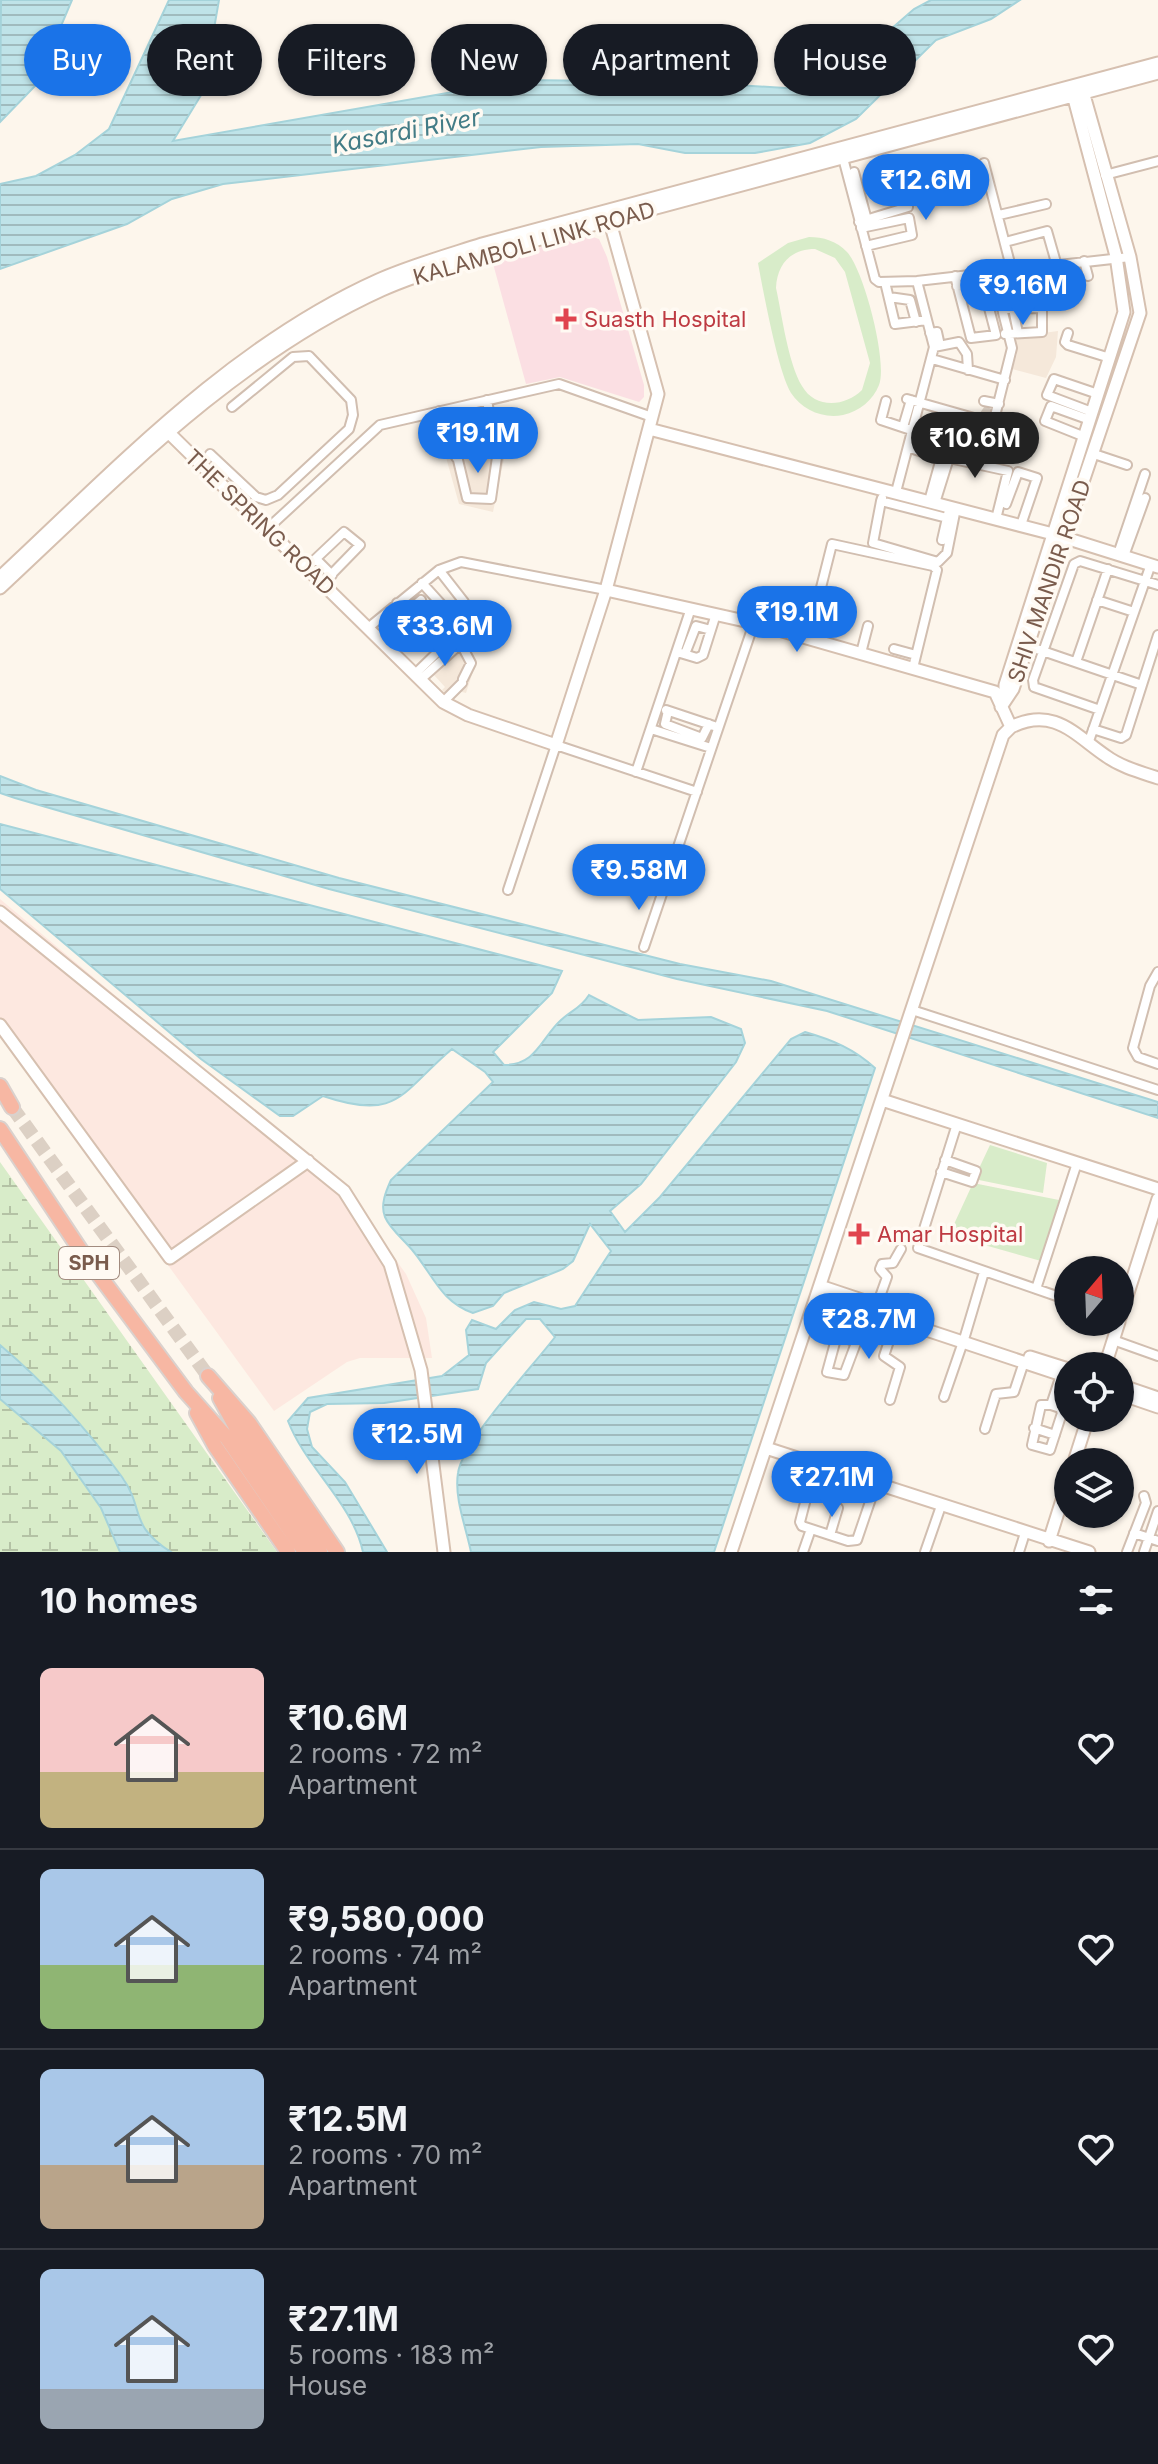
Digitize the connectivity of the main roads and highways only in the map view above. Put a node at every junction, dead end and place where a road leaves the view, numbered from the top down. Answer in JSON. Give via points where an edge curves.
{"nodes":[{"id":1,"x":0,"y":1086,"type":"edge"},
{"id":2,"x":0,"y":1093,"type":"edge"},
{"id":3,"x":0,"y":1129,"type":"edge"},
{"id":4,"x":186,"y":1392,"type":"junction"},
{"id":5,"x":232,"y":1434,"type":"junction"},
{"id":6,"x":288,"y":1552,"type":"edge"},
{"id":7,"x":305,"y":1552,"type":"edge"},
{"id":8,"x":320,"y":1552,"type":"edge"},
{"id":9,"x":337,"y":1552,"type":"edge"}],
"edges":[{"from":1,"to":2,"type":"highway","via":[[12,1107]]},
{"from":3,"to":4,"type":"highway","number":"SPH","via":[[81,1251]]},
{"from":4,"to":5,"type":"highway","number":"SPH"},
{"from":4,"to":6,"type":"highway","via":[[215,1446]]},
{"from":5,"to":7,"type":"highway","number":"SPH"},
{"from":5,"to":8,"type":"highway","number":"SPH"},
{"from":5,"to":9,"type":"highway","number":"SPH","via":[[208,1376],[249,1423]]}]}
